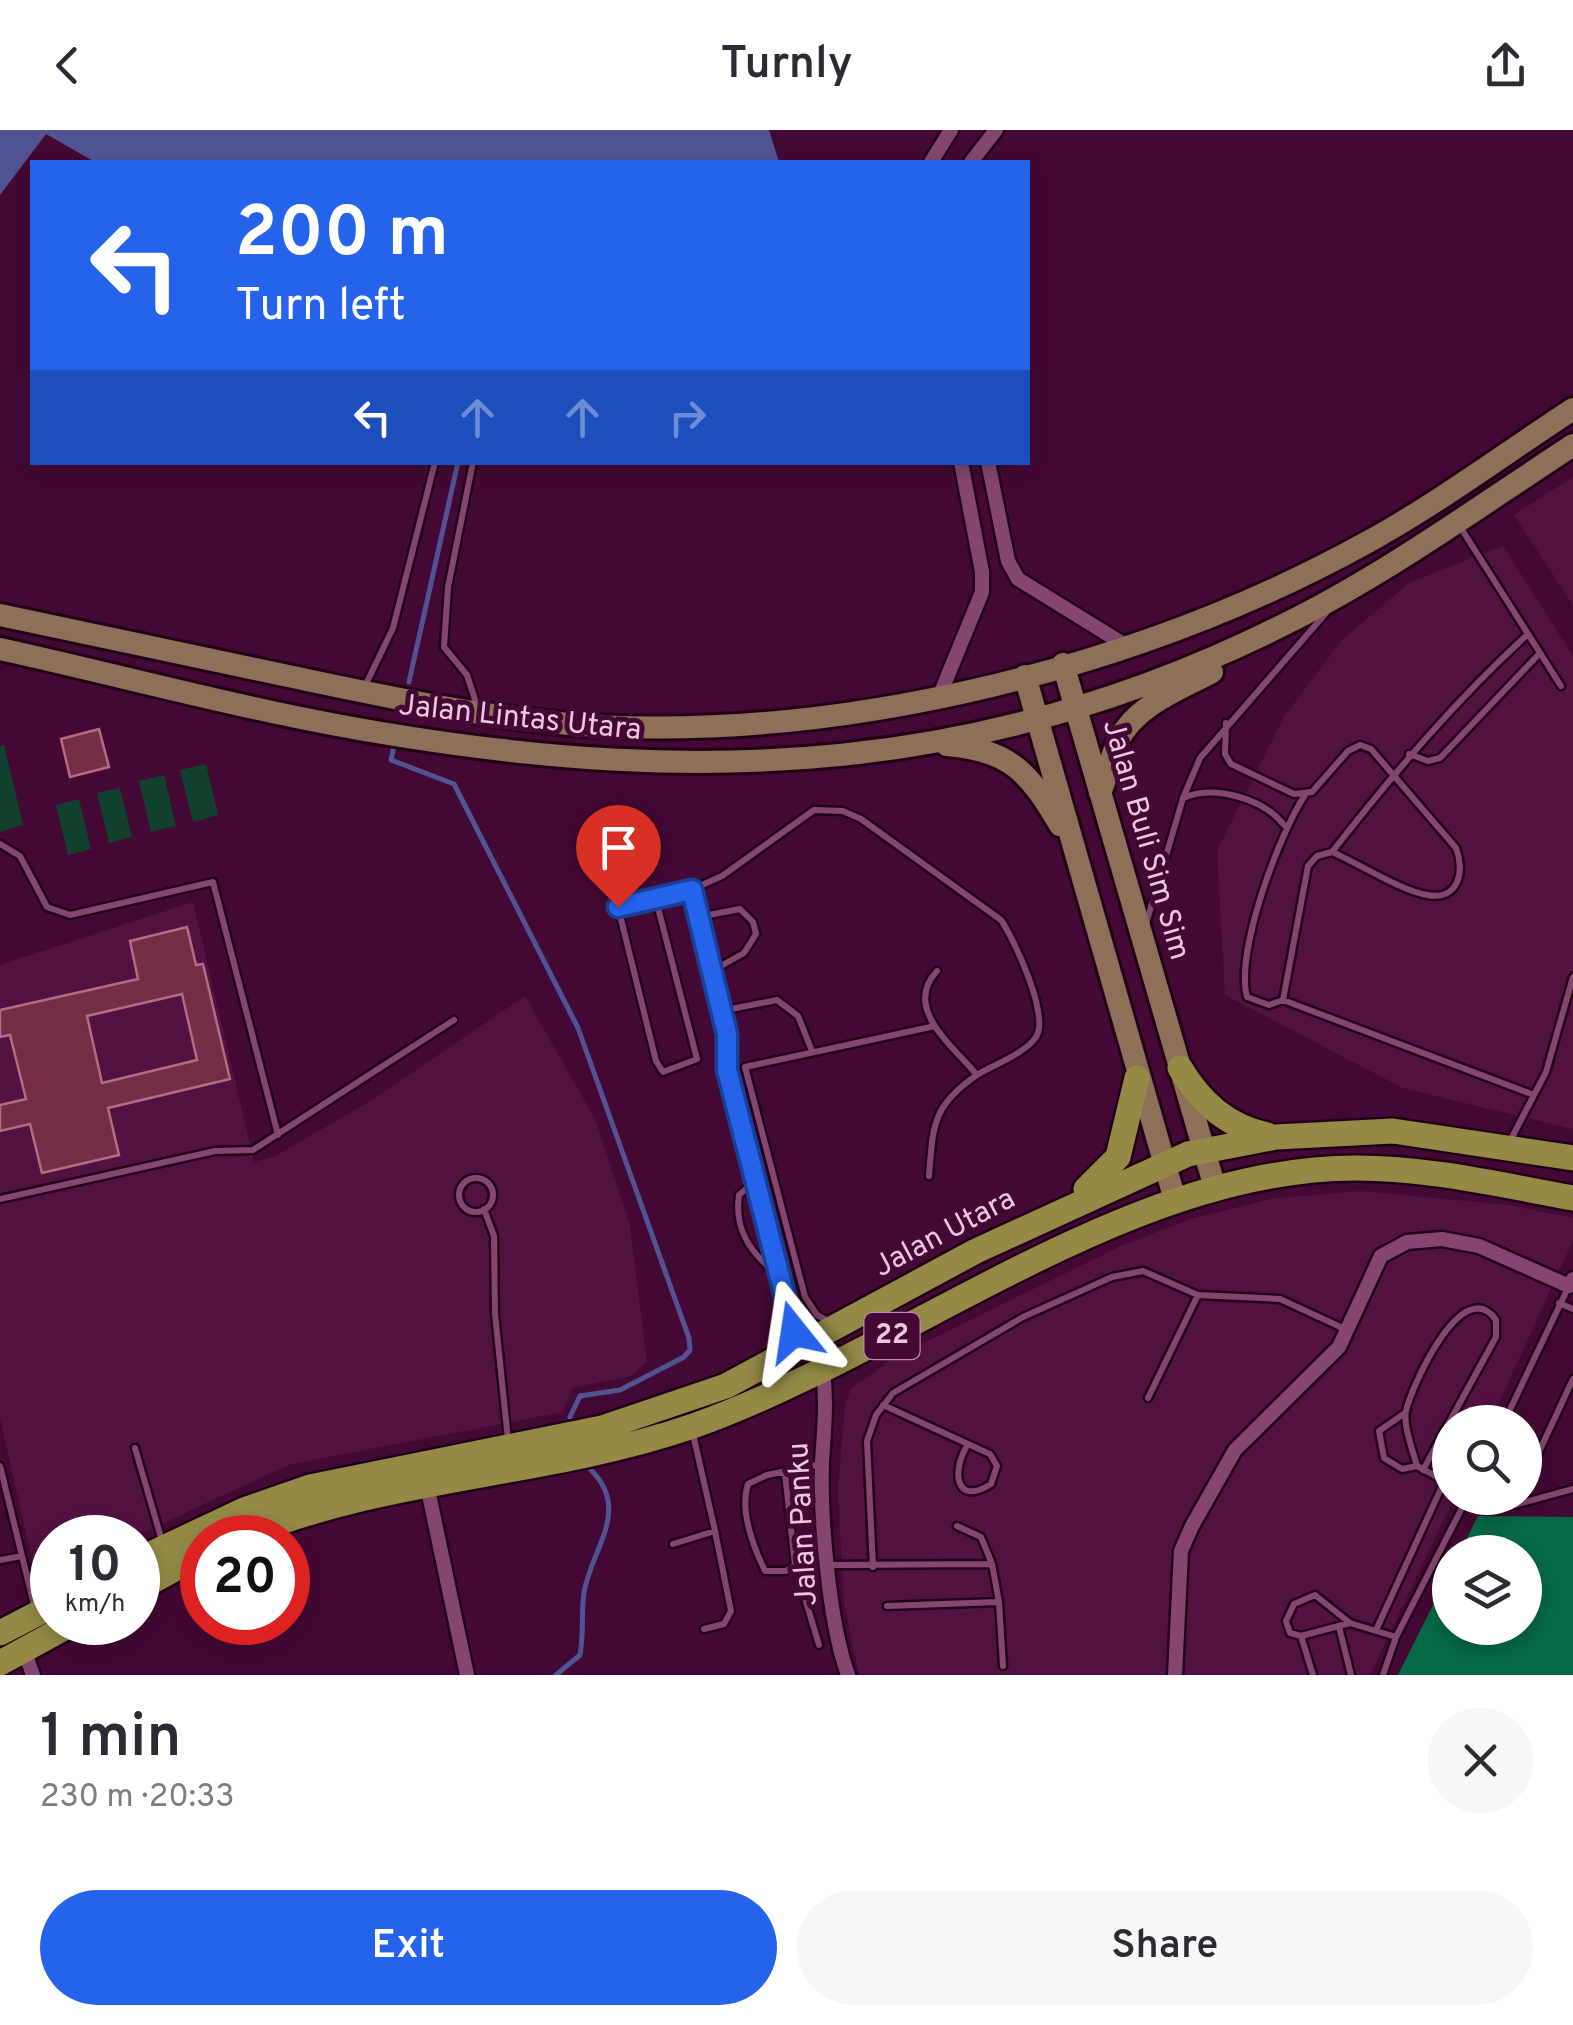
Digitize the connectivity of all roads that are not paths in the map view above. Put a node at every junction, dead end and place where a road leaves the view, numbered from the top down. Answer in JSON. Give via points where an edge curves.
{"nodes":[{"id":1,"x":951,"y":130,"type":"edge"},
{"id":2,"x":996,"y":130,"type":"edge"},
{"id":3,"x":932,"y":160,"type":"edge"},
{"id":4,"x":973,"y":160,"type":"edge"},
{"id":5,"x":1573,"y":409,"type":"edge"},
{"id":6,"x":1573,"y":445,"type":"edge"},
{"id":7,"x":433,"y":465,"type":"edge"},
{"id":8,"x":472,"y":465,"type":"edge"},
{"id":9,"x":963,"y":465,"type":"edge"},
{"id":10,"x":989,"y":465,"type":"edge"},
{"id":11,"x":1465,"y":514,"type":"junction"},
{"id":12,"x":1344,"y":594,"type":"junction"},
{"id":13,"x":0,"y":616,"type":"edge"},
{"id":14,"x":1282,"y":626,"type":"junction"},
{"id":15,"x":1528,"y":634,"type":"junction"},
{"id":16,"x":1125,"y":645,"type":"junction"},
{"id":17,"x":0,"y":649,"type":"edge"},
{"id":18,"x":1540,"y":653,"type":"junction"},
{"id":19,"x":1063,"y":664,"type":"junction"},
{"id":20,"x":1025,"y":676,"type":"junction"},
{"id":21,"x":1560,"y":686,"type":"dead end"},
{"id":22,"x":374,"y":694,"type":"junction"},
{"id":23,"x":939,"y":697,"type":"junction"},
{"id":24,"x":1075,"y":707,"type":"junction"},
{"id":25,"x":479,"y":712,"type":"junction"},
{"id":26,"x":1038,"y":717,"type":"junction"},
{"id":27,"x":1226,"y":723,"type":"junction"},
{"id":28,"x":908,"y":748,"type":"junction"},
{"id":29,"x":1409,"y":754,"type":"junction"},
{"id":30,"x":1395,"y":774,"type":"junction"},
{"id":31,"x":1100,"y":793,"type":"junction"},
{"id":32,"x":1304,"y":795,"type":"junction"},
{"id":33,"x":1183,"y":798,"type":"junction"},
{"id":34,"x":1284,"y":825,"type":"junction"},
{"id":35,"x":0,"y":844,"type":"edge"},
{"id":36,"x":1072,"y":846,"type":"junction"},
{"id":37,"x":1332,"y":852,"type":"junction"},
{"id":38,"x":692,"y":890,"type":"junction"},
{"id":39,"x":655,"y":896,"type":"junction"},
{"id":40,"x":698,"y":917,"type":"junction"},
{"id":41,"x":1142,"y":937,"type":"junction"},
{"id":42,"x":712,"y":971,"type":"junction"},
{"id":43,"x":937,"y":971,"type":"dead end"},
{"id":44,"x":1573,"y":976,"type":"edge"},
{"id":45,"x":1283,"y":1000,"type":"junction"},
{"id":46,"x":721,"y":1010,"type":"junction"},
{"id":47,"x":454,"y":1020,"type":"dead end"},
{"id":48,"x":936,"y":1026,"type":"junction"},
{"id":49,"x":812,"y":1051,"type":"junction"},
{"id":50,"x":1180,"y":1068,"type":"junction"},
{"id":51,"x":977,"y":1075,"type":"junction"},
{"id":52,"x":1137,"y":1078,"type":"junction"},
{"id":53,"x":1534,"y":1095,"type":"junction"},
{"id":54,"x":278,"y":1134,"type":"junction"},
{"id":55,"x":1276,"y":1137,"type":"junction"},
{"id":56,"x":1508,"y":1146,"type":"junction"},
{"id":57,"x":1204,"y":1150,"type":"junction"},
{"id":58,"x":1573,"y":1158,"type":"edge"},
{"id":59,"x":1162,"y":1162,"type":"junction"},
{"id":60,"x":930,"y":1176,"type":"dead end"},
{"id":61,"x":755,"y":1181,"type":"junction"},
{"id":62,"x":1215,"y":1188,"type":"junction"},
{"id":63,"x":0,"y":1199,"type":"edge"},
{"id":64,"x":1571,"y":1199,"type":"edge"},
{"id":65,"x":1175,"y":1200,"type":"junction"},
{"id":66,"x":484,"y":1210,"type":"junction"},
{"id":67,"x":1059,"y":1211,"type":"junction"},
{"id":68,"x":993,"y":1243,"type":"junction"},
{"id":69,"x":1028,"y":1265,"type":"junction"},
{"id":70,"x":776,"y":1273,"type":"junction"},
{"id":71,"x":1571,"y":1283,"type":"edge"},
{"id":72,"x":1198,"y":1295,"type":"junction"},
{"id":73,"x":1559,"y":1303,"type":"junction"},
{"id":74,"x":1573,"y":1309,"type":"edge"},
{"id":75,"x":849,"y":1322,"type":"junction"},
{"id":76,"x":1348,"y":1331,"type":"junction"},
{"id":77,"x":784,"y":1359,"type":"junction"},
{"id":78,"x":823,"y":1370,"type":"junction"},
{"id":79,"x":1573,"y":1379,"type":"edge"},
{"id":80,"x":1148,"y":1398,"type":"dead end"},
{"id":81,"x":1512,"y":1405,"type":"edge"},
{"id":82,"x":883,"y":1406,"type":"junction"},
{"id":83,"x":1405,"y":1413,"type":"junction"},
{"id":84,"x":691,"y":1426,"type":"junction"},
{"id":85,"x":602,"y":1440,"type":"junction"},
{"id":86,"x":968,"y":1444,"type":"junction"},
{"id":87,"x":509,"y":1446,"type":"junction"},
{"id":88,"x":1542,"y":1446,"type":"edge"},
{"id":89,"x":135,"y":1448,"type":"dead end"},
{"id":90,"x":558,"y":1448,"type":"junction"},
{"id":91,"x":822,"y":1464,"type":"junction"},
{"id":92,"x":0,"y":1466,"type":"edge"},
{"id":93,"x":1420,"y":1468,"type":"junction"},
{"id":94,"x":785,"y":1473,"type":"junction"},
{"id":95,"x":1432,"y":1475,"type":"edge"},
{"id":96,"x":427,"y":1485,"type":"junction"},
{"id":97,"x":1573,"y":1489,"type":"edge"},
{"id":98,"x":1542,"y":1496,"type":"edge"},
{"id":99,"x":1432,"y":1514,"type":"edge"},
{"id":100,"x":299,"y":1515,"type":"edge"},
{"id":101,"x":1457,"y":1515,"type":"edge"},
{"id":102,"x":957,"y":1526,"type":"dead end"},
{"id":103,"x":715,"y":1531,"type":"junction"},
{"id":104,"x":672,"y":1544,"type":"dead end"},
{"id":105,"x":164,"y":1546,"type":"junction"},
{"id":106,"x":160,"y":1548,"type":"edge"},
{"id":107,"x":22,"y":1556,"type":"junction"},
{"id":108,"x":0,"y":1560,"type":"edge"},
{"id":109,"x":992,"y":1564,"type":"junction"},
{"id":110,"x":795,"y":1565,"type":"junction"},
{"id":111,"x":830,"y":1565,"type":"junction"},
{"id":112,"x":873,"y":1567,"type":"junction"},
{"id":113,"x":30,"y":1576,"type":"edge"},
{"id":114,"x":999,"y":1602,"type":"junction"},
{"id":115,"x":887,"y":1606,"type":"dead end"},
{"id":116,"x":30,"y":1617,"type":"edge"},
{"id":117,"x":1350,"y":1623,"type":"junction"},
{"id":118,"x":1339,"y":1627,"type":"junction"},
{"id":119,"x":704,"y":1629,"type":"dead end"},
{"id":120,"x":1376,"y":1630,"type":"junction"},
{"id":121,"x":0,"y":1633,"type":"edge"},
{"id":122,"x":1302,"y":1636,"type":"junction"},
{"id":123,"x":1396,"y":1637,"type":"junction"},
{"id":124,"x":33,"y":1645,"type":"edge"},
{"id":125,"x":819,"y":1645,"type":"dead end"},
{"id":126,"x":24,"y":1650,"type":"junction"},
{"id":127,"x":0,"y":1663,"type":"edge"},
{"id":128,"x":1003,"y":1666,"type":"dead end"},
{"id":129,"x":33,"y":1675,"type":"edge"},
{"id":130,"x":467,"y":1675,"type":"edge"},
{"id":131,"x":848,"y":1675,"type":"edge"},
{"id":132,"x":1175,"y":1675,"type":"edge"},
{"id":133,"x":1312,"y":1675,"type":"edge"},
{"id":134,"x":1351,"y":1675,"type":"edge"},
{"id":135,"x":1383,"y":1675,"type":"edge"}],
"edges":[{"from":1,"to":3,"type":"street"},
{"from":2,"to":4,"type":"street"},
{"from":5,"to":16,"type":"main road","via":[[1368,542],[1286,584]]},
{"from":6,"to":11,"type":"main road","name":"Jalan Buli Sim Sim"},
{"from":7,"to":22,"type":"lane"},
{"from":8,"to":25,"type":"lane","via":[[448,588],[444,647],[467,675]]},
{"from":9,"to":23,"type":"street","via":[[982,592]]},
{"from":10,"to":16,"type":"street","via":[[1008,561],[1018,579]]},
{"from":11,"to":12,"type":"main road","name":"Jalan Buli Sim Sim"},
{"from":11,"to":15,"type":"lane"},
{"from":12,"to":14,"type":"main road","name":"Jalan Buli Sim Sim"},
{"from":12,"to":27,"type":"lane"},
{"from":13,"to":22,"type":"main road","name":"Jalan Lintas Utara"},
{"from":14,"to":24,"type":"main road","name":"Jalan Buli Sim Sim","via":[[1163,679]]},
{"from":14,"to":31,"type":"main road","via":[[1146,708],[1118,742]]},
{"from":15,"to":18,"type":"lane"},
{"from":15,"to":29,"type":"lane"},
{"from":16,"to":19,"type":"main road"},
{"from":17,"to":28,"type":"main road","name":"Jalan Lintas Utara","via":[[378,732],[517,753],[754,764]]},
{"from":18,"to":21,"type":"lane"},
{"from":18,"to":29,"type":"lane","via":[[1440,758]]},
{"from":19,"to":20,"type":"main road"},
{"from":19,"to":24,"type":"main road"},
{"from":20,"to":23,"type":"main road","name":"Jalan Lintas Utara"},
{"from":20,"to":26,"type":"main road"},
{"from":22,"to":25,"type":"main road","name":"Jalan Lintas Utara"},
{"from":23,"to":25,"type":"main road","name":"Jalan Lintas Utara","via":[[833,718],[667,727]]},
{"from":24,"to":26,"type":"main road","name":"Jalan Lintas Utara"},
{"from":24,"to":31,"type":"main road","name":"Jalan Buli Sim Sim"},
{"from":26,"to":28,"type":"main road","name":"Jalan Lintas Utara"},
{"from":26,"to":36,"type":"main road"},
{"from":27,"to":32,"type":"lane","via":[[1231,764]]},
{"from":27,"to":33,"type":"lane","via":[[1200,758]]},
{"from":28,"to":36,"type":"main road","via":[[970,747],[1011,761],[1034,781]]},
{"from":29,"to":30,"type":"lane"},
{"from":30,"to":32,"type":"lane","via":[[1360,745]]},
{"from":30,"to":37,"type":"lane"},
{"from":30,"to":37,"type":"lane","via":[[1456,848],[1460,880],[1448,893],[1427,895]]},
{"from":31,"to":41,"type":"main road","name":"Jalan Buli Sim Sim"},
{"from":32,"to":34,"type":"lane"},
{"from":33,"to":34,"type":"lane","via":[[1213,790],[1274,811]]},
{"from":33,"to":41,"type":"lane"},
{"from":34,"to":45,"type":"lane","via":[[1243,981],[1247,997],[1268,1004]]},
{"from":35,"to":54,"type":"lane","via":[[20,856],[47,907],[70,915],[213,882]]},
{"from":36,"to":52,"type":"main road"},
{"from":37,"to":45,"type":"lane","via":[[1308,866]]},
{"from":38,"to":39,"type":"lane"},
{"from":38,"to":40,"type":"lane"},
{"from":38,"to":51,"type":"lane","via":[[748,860],[814,810],[843,811],[861,820],[991,912],[1015,941],[1038,1034]]},
{"from":39,"to":39,"type":"lane","via":[[624,904],[616,913],[656,1060],[671,1072],[695,1063],[696,1054]]},
{"from":40,"to":42,"type":"lane"},
{"from":40,"to":42,"type":"lane","via":[[740,910],[753,922],[756,934],[744,953]]},
{"from":41,"to":50,"type":"main road","name":"Jalan Buli Sim Sim"},
{"from":42,"to":46,"type":"lane"},
{"from":43,"to":48,"type":"lane","via":[[923,996]]},
{"from":44,"to":53,"type":"lane"},
{"from":45,"to":53,"type":"lane"},
{"from":46,"to":49,"type":"lane","via":[[777,1000],[798,1016]]},
{"from":46,"to":61,"type":"lane","via":[[727,1070]]},
{"from":47,"to":54,"type":"lane"},
{"from":48,"to":49,"type":"lane"},
{"from":48,"to":51,"type":"lane"},
{"from":49,"to":75,"type":"lane","via":[[745,1067],[805,1296],[817,1315]]},
{"from":50,"to":55,"type":"highway","via":[[1217,1114]]},
{"from":50,"to":57,"type":"main road","name":"Jalan Buli Sim Sim"},
{"from":51,"to":60,"type":"lane","via":[[943,1102]]},
{"from":52,"to":59,"type":"main road"},
{"from":52,"to":67,"type":"highway","via":[[1118,1157]]},
{"from":53,"to":56,"type":"lane"},
{"from":54,"to":63,"type":"lane","via":[[246,1152],[215,1152]]},
{"from":55,"to":56,"type":"highway","name":"Jalan Utara","number":"22","via":[[1393,1131]]},
{"from":55,"to":57,"type":"highway","name":"Jalan Utara","number":"22"},
{"from":56,"to":58,"type":"highway","name":"Jalan Utara","number":"22"},
{"from":57,"to":59,"type":"highway","name":"Jalan Utara","number":"22"},
{"from":57,"to":62,"type":"main road","name":"Jalan Buli Sim Sim"},
{"from":59,"to":65,"type":"main road"},
{"from":59,"to":67,"type":"highway","name":"Jalan Utara","number":"22"},
{"from":61,"to":70,"type":"lane"},
{"from":61,"to":70,"type":"lane","via":[[739,1194],[741,1230],[750,1250]]},
{"from":62,"to":64,"type":"highway","name":"Jalan Utara","number":"22","via":[[1354,1168],[1436,1172]]},
{"from":62,"to":65,"type":"highway","name":"Jalan Utara","number":"22"},
{"from":65,"to":69,"type":"highway","name":"Jalan Utara","number":"22"},
{"from":66,"to":66,"type":"lane","via":[[463,1206],[466,1181],[477,1178],[490,1186]]},
{"from":66,"to":87,"type":"lane","via":[[494,1236]]},
{"from":67,"to":68,"type":"highway","name":"Jalan Utara","number":"22"},
{"from":68,"to":69,"type":"highway","via":[[1025,1256]]},
{"from":68,"to":75,"type":"highway","name":"Jalan Utara","number":"22"},
{"from":69,"to":78,"type":"highway","name":"Jalan Utara","number":"22"},
{"from":70,"to":77,"type":"lane","via":[[794,1332]]},
{"from":71,"to":73,"type":"lane"},
{"from":71,"to":76,"type":"street","via":[[1479,1246],[1407,1242],[1372,1267]]},
{"from":72,"to":76,"type":"lane","via":[[1280,1299]]},
{"from":72,"to":80,"type":"lane"},
{"from":72,"to":82,"type":"lane","via":[[1143,1271],[1112,1277],[1023,1316],[892,1392]]},
{"from":73,"to":74,"type":"lane"},
{"from":73,"to":81,"type":"lane"},
{"from":75,"to":77,"type":"highway","name":"Jalan Utara","number":"22"},
{"from":76,"to":132,"type":"street","via":[[1235,1450],[1192,1526],[1181,1551]]},
{"from":77,"to":85,"type":"highway","name":"Jalan Utara","number":"22"},
{"from":78,"to":84,"type":"highway","name":"Jalan Utara","number":"22"},
{"from":78,"to":91,"type":"street","name":"Jalan Panku","via":[[828,1412]]},
{"from":79,"to":88,"type":"lane"},
{"from":82,"to":86,"type":"lane"},
{"from":82,"to":112,"type":"lane","via":[[867,1440]]},
{"from":83,"to":93,"type":"lane"},
{"from":83,"to":93,"type":"lane","via":[[1382,1427],[1381,1447],[1390,1464]]},
{"from":83,"to":93,"type":"lane","via":[[1451,1322],[1471,1309],[1490,1313],[1496,1336]]},
{"from":84,"to":85,"type":"highway","name":"Jalan Utara","number":"22"},
{"from":84,"to":103,"type":"lane"},
{"from":85,"to":90,"type":"highway","name":"Jalan Utara","number":"22"},
{"from":86,"to":86,"type":"lane","via":[[990,1454],[997,1466],[991,1484],[979,1491],[956,1477]]},
{"from":87,"to":90,"type":"highway","name":"Jalan Utara","number":"22"},
{"from":87,"to":105,"type":"highway","name":"Jalan Utara","number":"22","via":[[310,1487]]},
{"from":89,"to":105,"type":"lane"},
{"from":90,"to":96,"type":"highway","name":"Jalan Utara","number":"22"},
{"from":91,"to":94,"type":"lane"},
{"from":91,"to":111,"type":"street","name":"Jalan Panku"},
{"from":92,"to":107,"type":"lane"},
{"from":93,"to":95,"type":"lane"},
{"from":94,"to":110,"type":"lane"},
{"from":94,"to":110,"type":"lane","via":[[748,1484],[745,1505],[765,1570]]},
{"from":96,"to":100,"type":"highway","name":"Jalan Utara","number":"22"},
{"from":96,"to":130,"type":"street"},
{"from":97,"to":98,"type":"lane"},
{"from":99,"to":120,"type":"lane"},
{"from":101,"to":123,"type":"lane"},
{"from":102,"to":109,"type":"lane","via":[[982,1537]]},
{"from":103,"to":104,"type":"lane"},
{"from":103,"to":119,"type":"lane","via":[[731,1611],[724,1624]]},
{"from":105,"to":106,"type":"highway","name":"Jalan Utara","number":"22"},
{"from":107,"to":108,"type":"lane"},
{"from":107,"to":113,"type":"lane"},
{"from":109,"to":112,"type":"lane"},
{"from":109,"to":114,"type":"lane"},
{"from":110,"to":125,"type":"lane"},
{"from":111,"to":112,"type":"lane"},
{"from":111,"to":131,"type":"street","name":"Jalan Panku"},
{"from":114,"to":115,"type":"lane"},
{"from":114,"to":128,"type":"lane"},
{"from":116,"to":121,"type":"highway"},
{"from":117,"to":118,"type":"lane"},
{"from":117,"to":120,"type":"lane"},
{"from":117,"to":122,"type":"lane","via":[[1322,1598],[1301,1598],[1286,1621],[1290,1633]]},
{"from":118,"to":122,"type":"lane"},
{"from":118,"to":134,"type":"lane"},
{"from":120,"to":123,"type":"lane"},
{"from":122,"to":133,"type":"lane"},
{"from":123,"to":135,"type":"lane"},
{"from":124,"to":126,"type":"highway"},
{"from":126,"to":127,"type":"highway"},
{"from":126,"to":129,"type":"street"}]}
